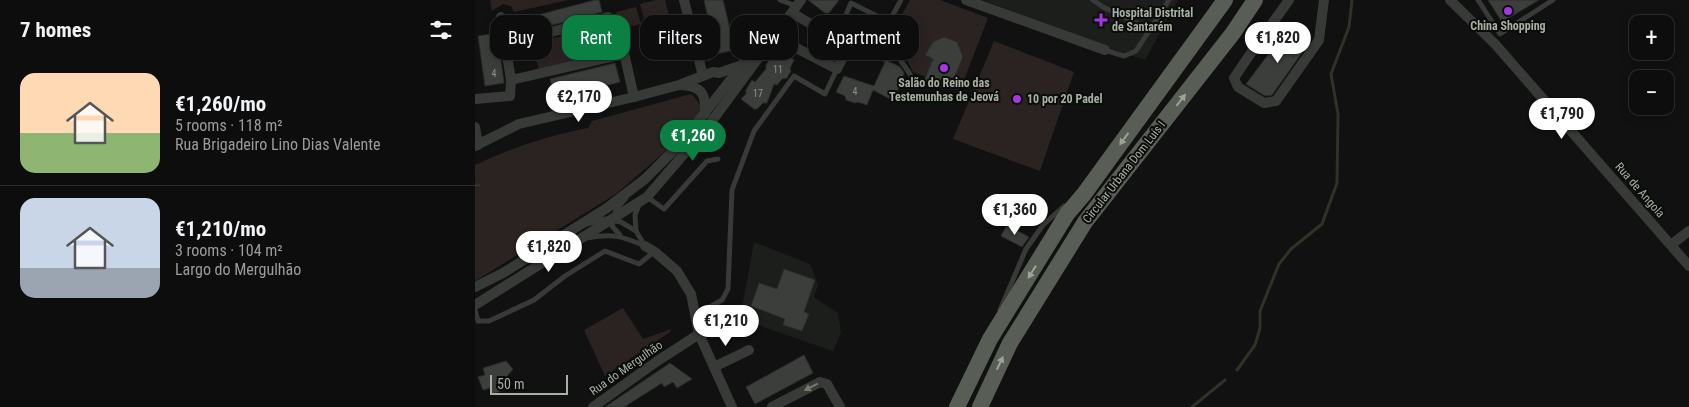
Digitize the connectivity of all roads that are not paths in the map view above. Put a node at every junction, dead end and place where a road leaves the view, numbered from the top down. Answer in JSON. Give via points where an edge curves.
{"nodes":[{"id":1,"x":684,"y":0,"type":"edge"},
{"id":2,"x":780,"y":0,"type":"edge"},
{"id":3,"x":901,"y":0,"type":"edge"},
{"id":4,"x":966,"y":0,"type":"edge"},
{"id":5,"x":1093,"y":0,"type":"edge"},
{"id":6,"x":1169,"y":0,"type":"edge"},
{"id":7,"x":1225,"y":0,"type":"edge"},
{"id":8,"x":1255,"y":0,"type":"edge"},
{"id":9,"x":1289,"y":0,"type":"edge"},
{"id":10,"x":1324,"y":0,"type":"edge"},
{"id":11,"x":1450,"y":0,"type":"edge"},
{"id":12,"x":1478,"y":0,"type":"edge"},
{"id":13,"x":1553,"y":0,"type":"edge"},
{"id":14,"x":796,"y":6,"type":"edge"},
{"id":15,"x":846,"y":15,"type":"edge"},
{"id":16,"x":875,"y":15,"type":"edge"},
{"id":17,"x":893,"y":15,"type":"edge"},
{"id":18,"x":808,"y":16,"type":"edge"},
{"id":19,"x":1151,"y":30,"type":"junction"},
{"id":20,"x":1500,"y":34,"type":"junction"},
{"id":21,"x":1495,"y":44,"type":"junction"},
{"id":22,"x":798,"y":49,"type":"edge"},
{"id":23,"x":1105,"y":50,"type":"joint"},
{"id":24,"x":508,"y":60,"type":"edge"},
{"id":25,"x":598,"y":60,"type":"edge"},
{"id":26,"x":625,"y":60,"type":"edge"},
{"id":27,"x":748,"y":60,"type":"edge"},
{"id":28,"x":757,"y":60,"type":"edge"},
{"id":29,"x":842,"y":60,"type":"edge"},
{"id":30,"x":901,"y":60,"type":"edge"},
{"id":31,"x":742,"y":65,"type":"junction"},
{"id":32,"x":837,"y":69,"type":"junction"},
{"id":33,"x":910,"y":74,"type":"dead end"},
{"id":34,"x":703,"y":76,"type":"junction"},
{"id":35,"x":511,"y":80,"type":"junction"},
{"id":36,"x":679,"y":85,"type":"junction"},
{"id":37,"x":634,"y":98,"type":"junction"},
{"id":38,"x":475,"y":99,"type":"edge"},
{"id":39,"x":705,"y":114,"type":"junction"},
{"id":40,"x":475,"y":127,"type":"edge"},
{"id":41,"x":476,"y":146,"type":"edge"},
{"id":42,"x":718,"y":159,"type":"dead end"},
{"id":43,"x":645,"y":179,"type":"junction"},
{"id":44,"x":643,"y":199,"type":"junction"},
{"id":45,"x":613,"y":220,"type":"junction"},
{"id":46,"x":573,"y":228,"type":"junction"},
{"id":47,"x":636,"y":231,"type":"junction"},
{"id":48,"x":1689,"y":231,"type":"edge"},
{"id":49,"x":620,"y":236,"type":"junction"},
{"id":50,"x":579,"y":240,"type":"junction"},
{"id":51,"x":1671,"y":245,"type":"junction"},
{"id":52,"x":645,"y":246,"type":"junction"},
{"id":53,"x":655,"y":252,"type":"junction"},
{"id":54,"x":1689,"y":266,"type":"edge"},
{"id":55,"x":475,"y":287,"type":"edge"},
{"id":56,"x":475,"y":305,"type":"edge"},
{"id":57,"x":475,"y":310,"type":"edge"},
{"id":58,"x":695,"y":315,"type":"junction"},
{"id":59,"x":699,"y":334,"type":"junction"},
{"id":60,"x":749,"y":350,"type":"dead end"},
{"id":61,"x":714,"y":367,"type":"junction"},
{"id":62,"x":783,"y":404,"type":"edge"},
{"id":63,"x":593,"y":407,"type":"edge"},
{"id":64,"x":732,"y":407,"type":"edge"},
{"id":65,"x":772,"y":407,"type":"edge"},
{"id":66,"x":840,"y":407,"type":"edge"},
{"id":67,"x":957,"y":407,"type":"edge"},
{"id":68,"x":980,"y":407,"type":"edge"}],
"edges":[{"from":1,"to":34,"type":"street"},
{"from":2,"to":14,"type":"lane"},
{"from":3,"to":17,"type":"lane"},
{"from":4,"to":23,"type":"street"},
{"from":5,"to":19,"type":"lane","via":[[1103,8]]},
{"from":6,"to":19,"type":"lane"},
{"from":7,"to":67,"type":"highway","name":"Circular Urbana Dom Luís I","one_way":true,"via":[[1067,214],[990,339]]},
{"from":68,"to":8,"type":"highway","name":"Circular Urbana Dom Luís I","one_way":true,"via":[[1009,343],[1085,222],[1233,34]]},
{"from":9,"to":10,"type":"street","via":[[1235,78],[1238,87],[1264,103],[1276,101],[1319,40]]},
{"from":11,"to":21,"type":"street","name":"Rua de Angola"},
{"from":12,"to":20,"type":"lane"},
{"from":13,"to":20,"type":"lane"},
{"from":14,"to":18,"type":"street"},
{"from":15,"to":16,"type":"lane","via":[[851,3]]},
{"from":19,"to":23,"type":"lane","via":[[1136,51],[1124,56]]},
{"from":20,"to":21,"type":"lane"},
{"from":21,"to":51,"type":"street","name":"Rua de Angola"},
{"from":22,"to":32,"type":"street"},
{"from":24,"to":35,"type":"street"},
{"from":25,"to":35,"type":"street"},
{"from":26,"to":37,"type":"street"},
{"from":27,"to":31,"type":"street"},
{"from":28,"to":44,"type":"street","via":[[709,125]]},
{"from":29,"to":32,"type":"street"},
{"from":30,"to":33,"type":"lane"},
{"from":31,"to":34,"type":"street"},
{"from":31,"to":39,"type":"street"},
{"from":32,"to":58,"type":"lane","via":[[825,94],[794,76],[754,131],[732,190],[728,289],[722,300]]},
{"from":34,"to":36,"type":"street"},
{"from":35,"to":38,"type":"street","via":[[510,96]]},
{"from":36,"to":37,"type":"street"},
{"from":36,"to":39,"type":"street","via":[[694,87],[703,93]]},
{"from":37,"to":41,"type":"street","via":[[519,124]]},
{"from":39,"to":43,"type":"street"},
{"from":40,"to":41,"type":"street"},
{"from":42,"to":44,"type":"lane","via":[[707,161],[663,209]]},
{"from":43,"to":45,"type":"lane","via":[[616,209]]},
{"from":43,"to":46,"type":"street","via":[[607,208]]},
{"from":44,"to":45,"type":"street"},
{"from":44,"to":47,"type":"lane","via":[[635,215]]},
{"from":45,"to":46,"type":"lane","via":[[604,219]]},
{"from":45,"to":47,"type":"lane"},
{"from":45,"to":49,"type":"lane"},
{"from":45,"to":50,"type":"street"},
{"from":46,"to":55,"type":"street"},
{"from":47,"to":52,"type":"lane"},
{"from":48,"to":51,"type":"street"},
{"from":49,"to":50,"type":"lane","via":[[602,235]]},
{"from":49,"to":52,"type":"lane"},
{"from":50,"to":56,"type":"street"},
{"from":51,"to":54,"type":"street","name":"Rua de Angola"},
{"from":52,"to":53,"type":"street"},
{"from":53,"to":57,"type":"lane","via":[[639,264],[605,251],[534,300],[489,321],[478,322]]},
{"from":53,"to":58,"type":"street","via":[[677,272],[691,294]]},
{"from":58,"to":59,"type":"street"},
{"from":59,"to":61,"type":"street"},
{"from":59,"to":63,"type":"street","name":"Rua do Mergulhão"},
{"from":60,"to":61,"type":"street"},
{"from":61,"to":64,"type":"street"},
{"from":62,"to":65,"type":"street"},
{"from":66,"to":62,"type":"street","one_way":true,"via":[[827,384],[820,382]]}]}
